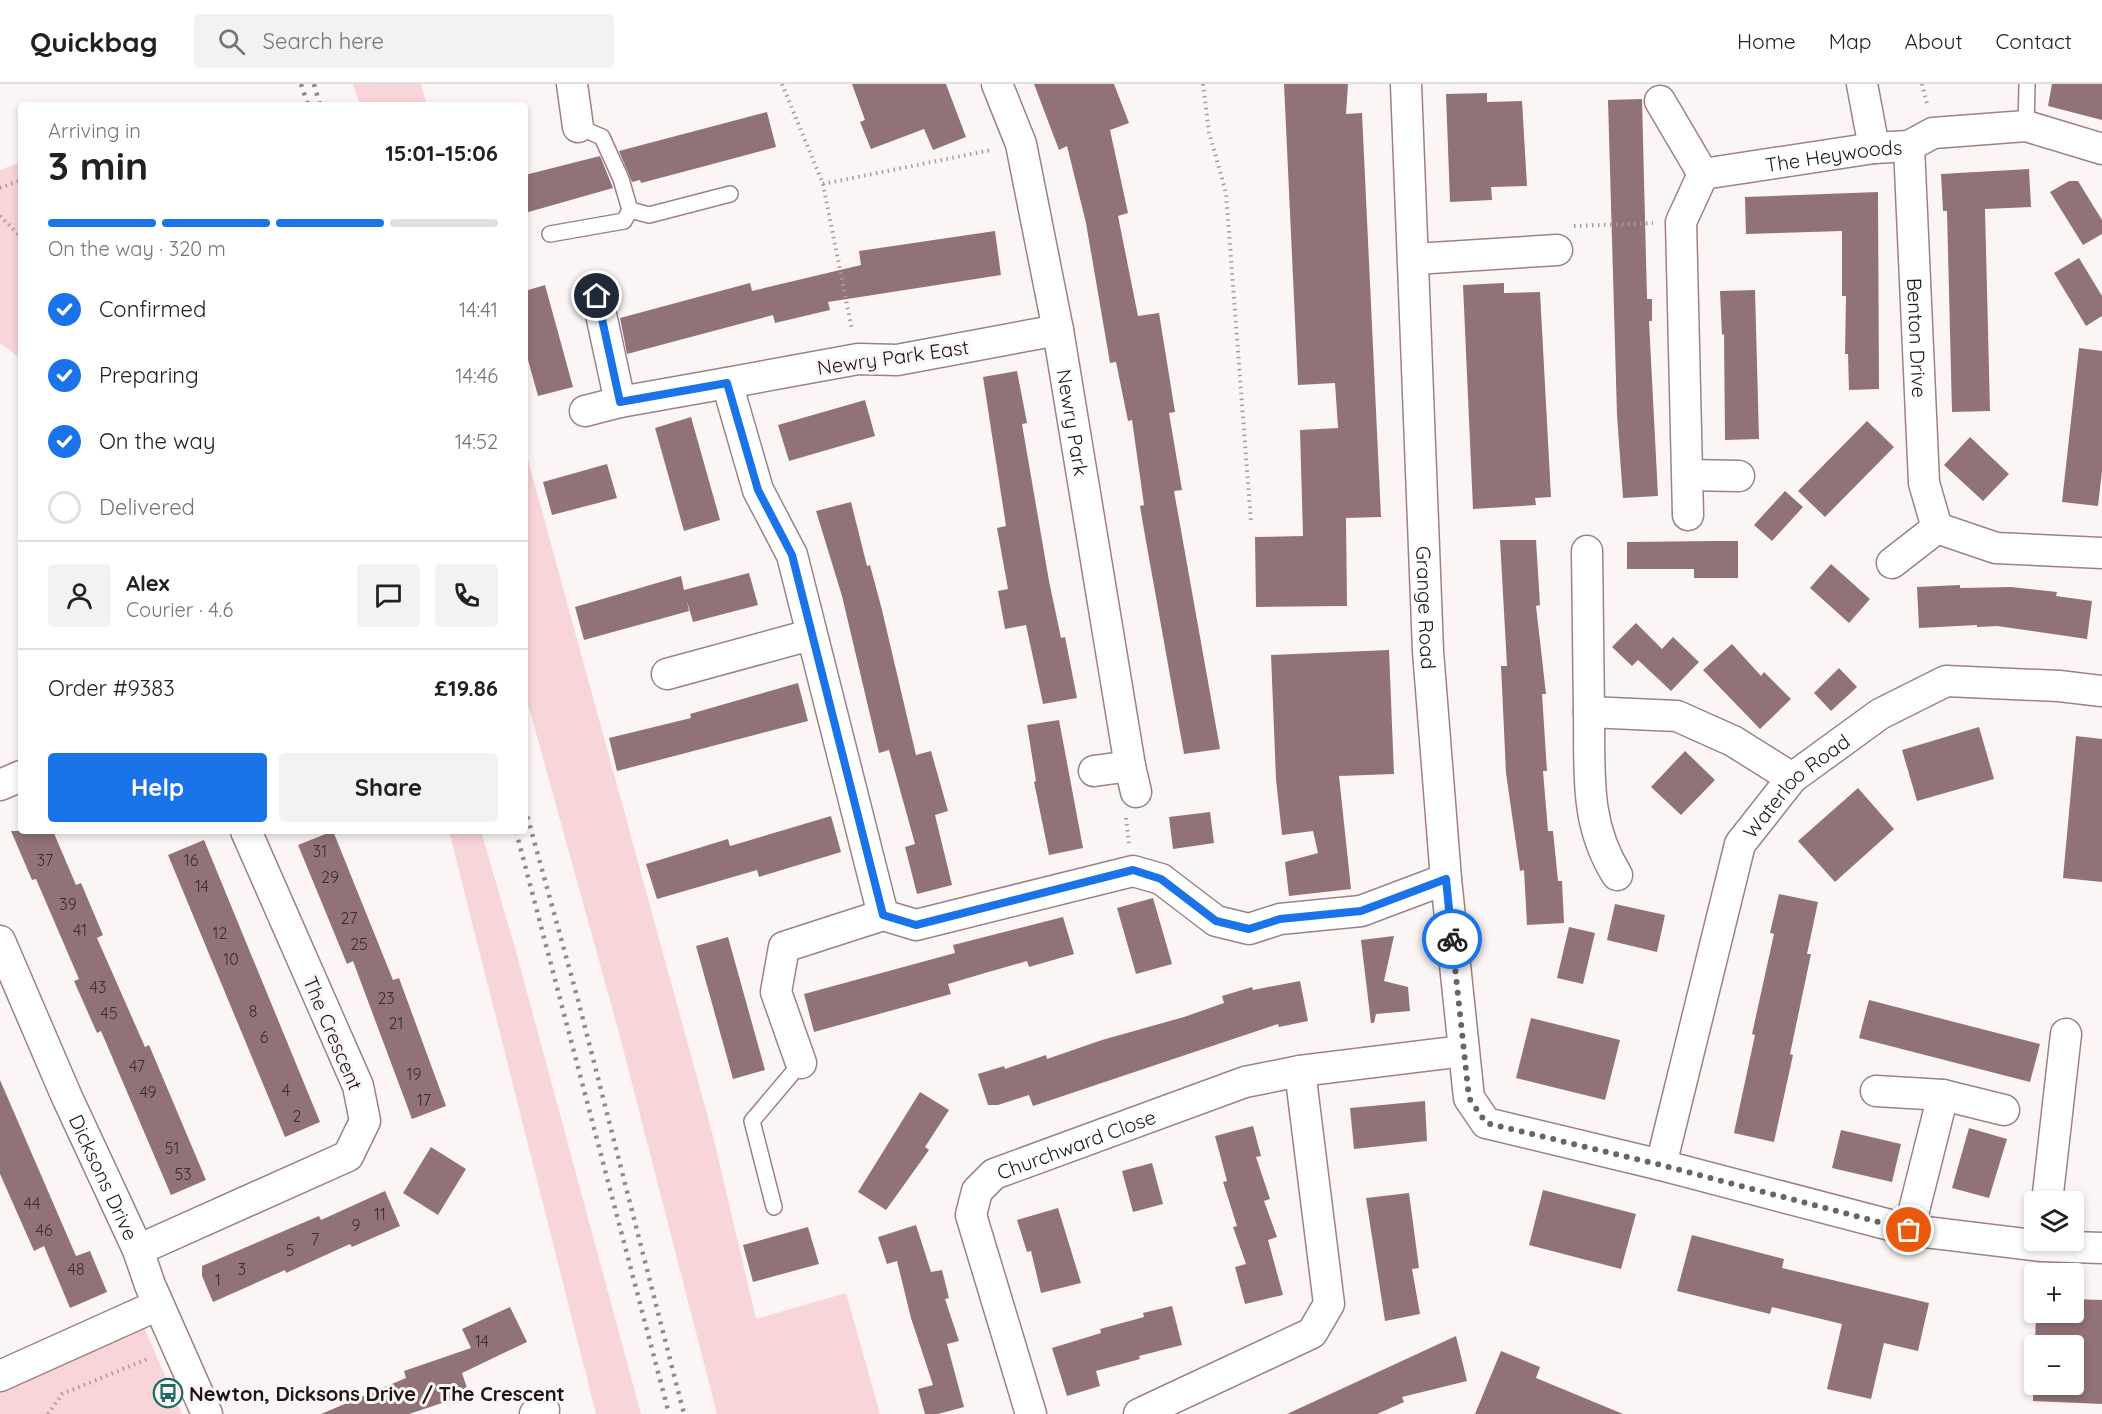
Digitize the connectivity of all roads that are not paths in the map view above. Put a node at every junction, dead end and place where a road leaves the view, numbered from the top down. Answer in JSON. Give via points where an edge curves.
{"nodes":[{"id":1,"x":572,"y":84,"type":"edge"},
{"id":2,"x":997,"y":84,"type":"edge"},
{"id":3,"x":1406,"y":84,"type":"edge"},
{"id":4,"x":1862,"y":84,"type":"edge"},
{"id":5,"x":2027,"y":84,"type":"edge"},
{"id":6,"x":1660,"y":100,"type":"dead end"},
{"id":7,"x":2026,"y":126,"type":"junction"},
{"id":8,"x":578,"y":127,"type":"joint"},
{"id":9,"x":1909,"y":146,"type":"junction"},
{"id":10,"x":1874,"y":148,"type":"junction"},
{"id":11,"x":2102,"y":149,"type":"edge"},
{"id":12,"x":1703,"y":174,"type":"junction"},
{"id":13,"x":730,"y":194,"type":"dead end"},
{"id":14,"x":630,"y":210,"type":"junction"},
{"id":15,"x":550,"y":234,"type":"dead end"},
{"id":16,"x":1557,"y":250,"type":"road end"},
{"id":17,"x":1415,"y":259,"type":"junction"},
{"id":18,"x":597,"y":296,"type":"dead end"},
{"id":19,"x":1058,"y":330,"type":"junction"},
{"id":20,"x":727,"y":383,"type":"junction"},
{"id":21,"x":620,"y":402,"type":"junction"},
{"id":22,"x":585,"y":411,"type":"dead end"},
{"id":23,"x":1688,"y":475,"type":"junction"},
{"id":24,"x":1739,"y":477,"type":"dead end"},
{"id":25,"x":1688,"y":515,"type":"dead end"},
{"id":26,"x":1937,"y":528,"type":"junction"},
{"id":27,"x":1587,"y":551,"type":"dead end"},
{"id":28,"x":2102,"y":554,"type":"edge"},
{"id":29,"x":1892,"y":563,"type":"dead end"},
{"id":30,"x":810,"y":635,"type":"junction"},
{"id":31,"x":667,"y":674,"type":"dead end"},
{"id":32,"x":2102,"y":691,"type":"edge"},
{"id":33,"x":1590,"y":712,"type":"junction"},
{"id":34,"x":1094,"y":771,"type":"dead end"},
{"id":35,"x":18,"y":777,"type":"edge"},
{"id":36,"x":1792,"y":778,"type":"junction"},
{"id":37,"x":0,"y":785,"type":"edge"},
{"id":38,"x":247,"y":834,"type":"edge"},
{"id":39,"x":1617,"y":875,"type":"dead end"},
{"id":40,"x":1446,"y":879,"type":"junction"},
{"id":41,"x":883,"y":915,"type":"junction"},
{"id":42,"x":0,"y":942,"type":"edge"},
{"id":43,"x":2066,"y":1034,"type":"dead end"},
{"id":44,"x":1463,"y":1051,"type":"junction"},
{"id":45,"x":801,"y":1063,"type":"joint"},
{"id":46,"x":1300,"y":1071,"type":"junction"},
{"id":47,"x":1876,"y":1091,"type":"dead end"},
{"id":48,"x":1943,"y":1095,"type":"junction"},
{"id":49,"x":2004,"y":1110,"type":"dead end"},
{"id":50,"x":1661,"y":1165,"type":"junction"},
{"id":51,"x":2048,"y":1191,"type":"edge"},
{"id":52,"x":774,"y":1207,"type":"dead end"},
{"id":53,"x":1909,"y":1230,"type":"junction"},
{"id":54,"x":2024,"y":1242,"type":"edge"},
{"id":55,"x":2084,"y":1247,"type":"edge"},
{"id":56,"x":2102,"y":1248,"type":"edge"},
{"id":57,"x":138,"y":1250,"type":"junction"},
{"id":58,"x":158,"y":1305,"type":"junction"},
{"id":59,"x":0,"y":1376,"type":"edge"},
{"id":60,"x":207,"y":1414,"type":"edge"},
{"id":61,"x":1031,"y":1414,"type":"edge"},
{"id":62,"x":1139,"y":1414,"type":"edge"}],
"edges":[{"from":1,"to":8,"type":"street"},
{"from":2,"to":19,"type":"street","name":"Newry Park","via":[[1021,144]]},
{"from":3,"to":17,"type":"street","name":"Grange Road"},
{"from":4,"to":10,"type":"street"},
{"from":5,"to":7,"type":"lane"},
{"from":6,"to":12,"type":"street"},
{"from":7,"to":9,"type":"street","name":"The Heywoods","via":[[1933,134]]},
{"from":7,"to":11,"type":"street","name":"The Heywoods"},
{"from":8,"to":14,"type":"lane","via":[[602,136]]},
{"from":9,"to":10,"type":"street","name":"The Heywoods"},
{"from":9,"to":26,"type":"street","name":"Benton Drive","via":[[1924,483]]},
{"from":10,"to":12,"type":"street","name":"The Heywoods"},
{"from":12,"to":23,"type":"street","via":[[1680,222]]},
{"from":13,"to":14,"type":"lane","via":[[649,215]]},
{"from":14,"to":15,"type":"lane","via":[[624,221]]},
{"from":16,"to":17,"type":"street"},
{"from":17,"to":40,"type":"street","name":"Grange Road","via":[[1428,651]]},
{"from":18,"to":21,"type":"street"},
{"from":19,"to":20,"type":"street","name":"Newry Park East","via":[[897,360],[858,359]]},
{"from":19,"to":34,"type":"street","name":"Newry Park","via":[[1133,779]]},
{"from":20,"to":21,"type":"street","name":"Newry Park East"},
{"from":20,"to":30,"type":"street","via":[[758,490],[792,555]]},
{"from":21,"to":22,"type":"street","name":"Newry Park East"},
{"from":23,"to":24,"type":"street"},
{"from":23,"to":25,"type":"street"},
{"from":26,"to":28,"type":"street","via":[[1996,548]]},
{"from":26,"to":29,"type":"street"},
{"from":27,"to":33,"type":"street"},
{"from":30,"to":31,"type":"street"},
{"from":30,"to":41,"type":"street"},
{"from":32,"to":36,"type":"street","name":"Waterloo Road","via":[[1946,681],[1880,714]]},
{"from":33,"to":36,"type":"street","via":[[1677,716],[1733,741]]},
{"from":33,"to":39,"type":"street","via":[[1590,801],[1602,852]]},
{"from":35,"to":37,"type":"street"},
{"from":36,"to":50,"type":"street","name":"Waterloo Road","via":[[1740,844]]},
{"from":38,"to":57,"type":"street","name":"The Crescent","via":[[358,1086],[365,1121],[348,1156]]},
{"from":40,"to":41,"type":"street","via":[[1361,911],[1280,919],[1249,929],[1216,921],[1161,879],[1133,870],[916,925]]},
{"from":40,"to":44,"type":"street","name":"Grange Road"},
{"from":41,"to":45,"type":"street","via":[[784,948],[776,992]]},
{"from":42,"to":57,"type":"street","name":"Dicksons Drive"},
{"from":43,"to":51,"type":"street"},
{"from":44,"to":46,"type":"street","name":"Churchward Close"},
{"from":44,"to":50,"type":"street","name":"Grange Road","via":[[1469,1098],[1486,1123]]},
{"from":45,"to":52,"type":"lane","via":[[752,1121]]},
{"from":46,"to":61,"type":"street","name":"Churchward Close","via":[[1245,1082],[994,1174],[977,1191],[971,1215]]},
{"from":46,"to":62,"type":"street","via":[[1329,1304],[1312,1333]]},
{"from":47,"to":48,"type":"street"},
{"from":48,"to":49,"type":"street"},
{"from":48,"to":53,"type":"street"},
{"from":50,"to":53,"type":"street"},
{"from":53,"to":54,"type":"street"},
{"from":55,"to":56,"type":"street"},
{"from":57,"to":58,"type":"street","name":"Dicksons Drive"},
{"from":58,"to":59,"type":"street"},
{"from":58,"to":60,"type":"street","name":"Dicksons Drive"}]}
